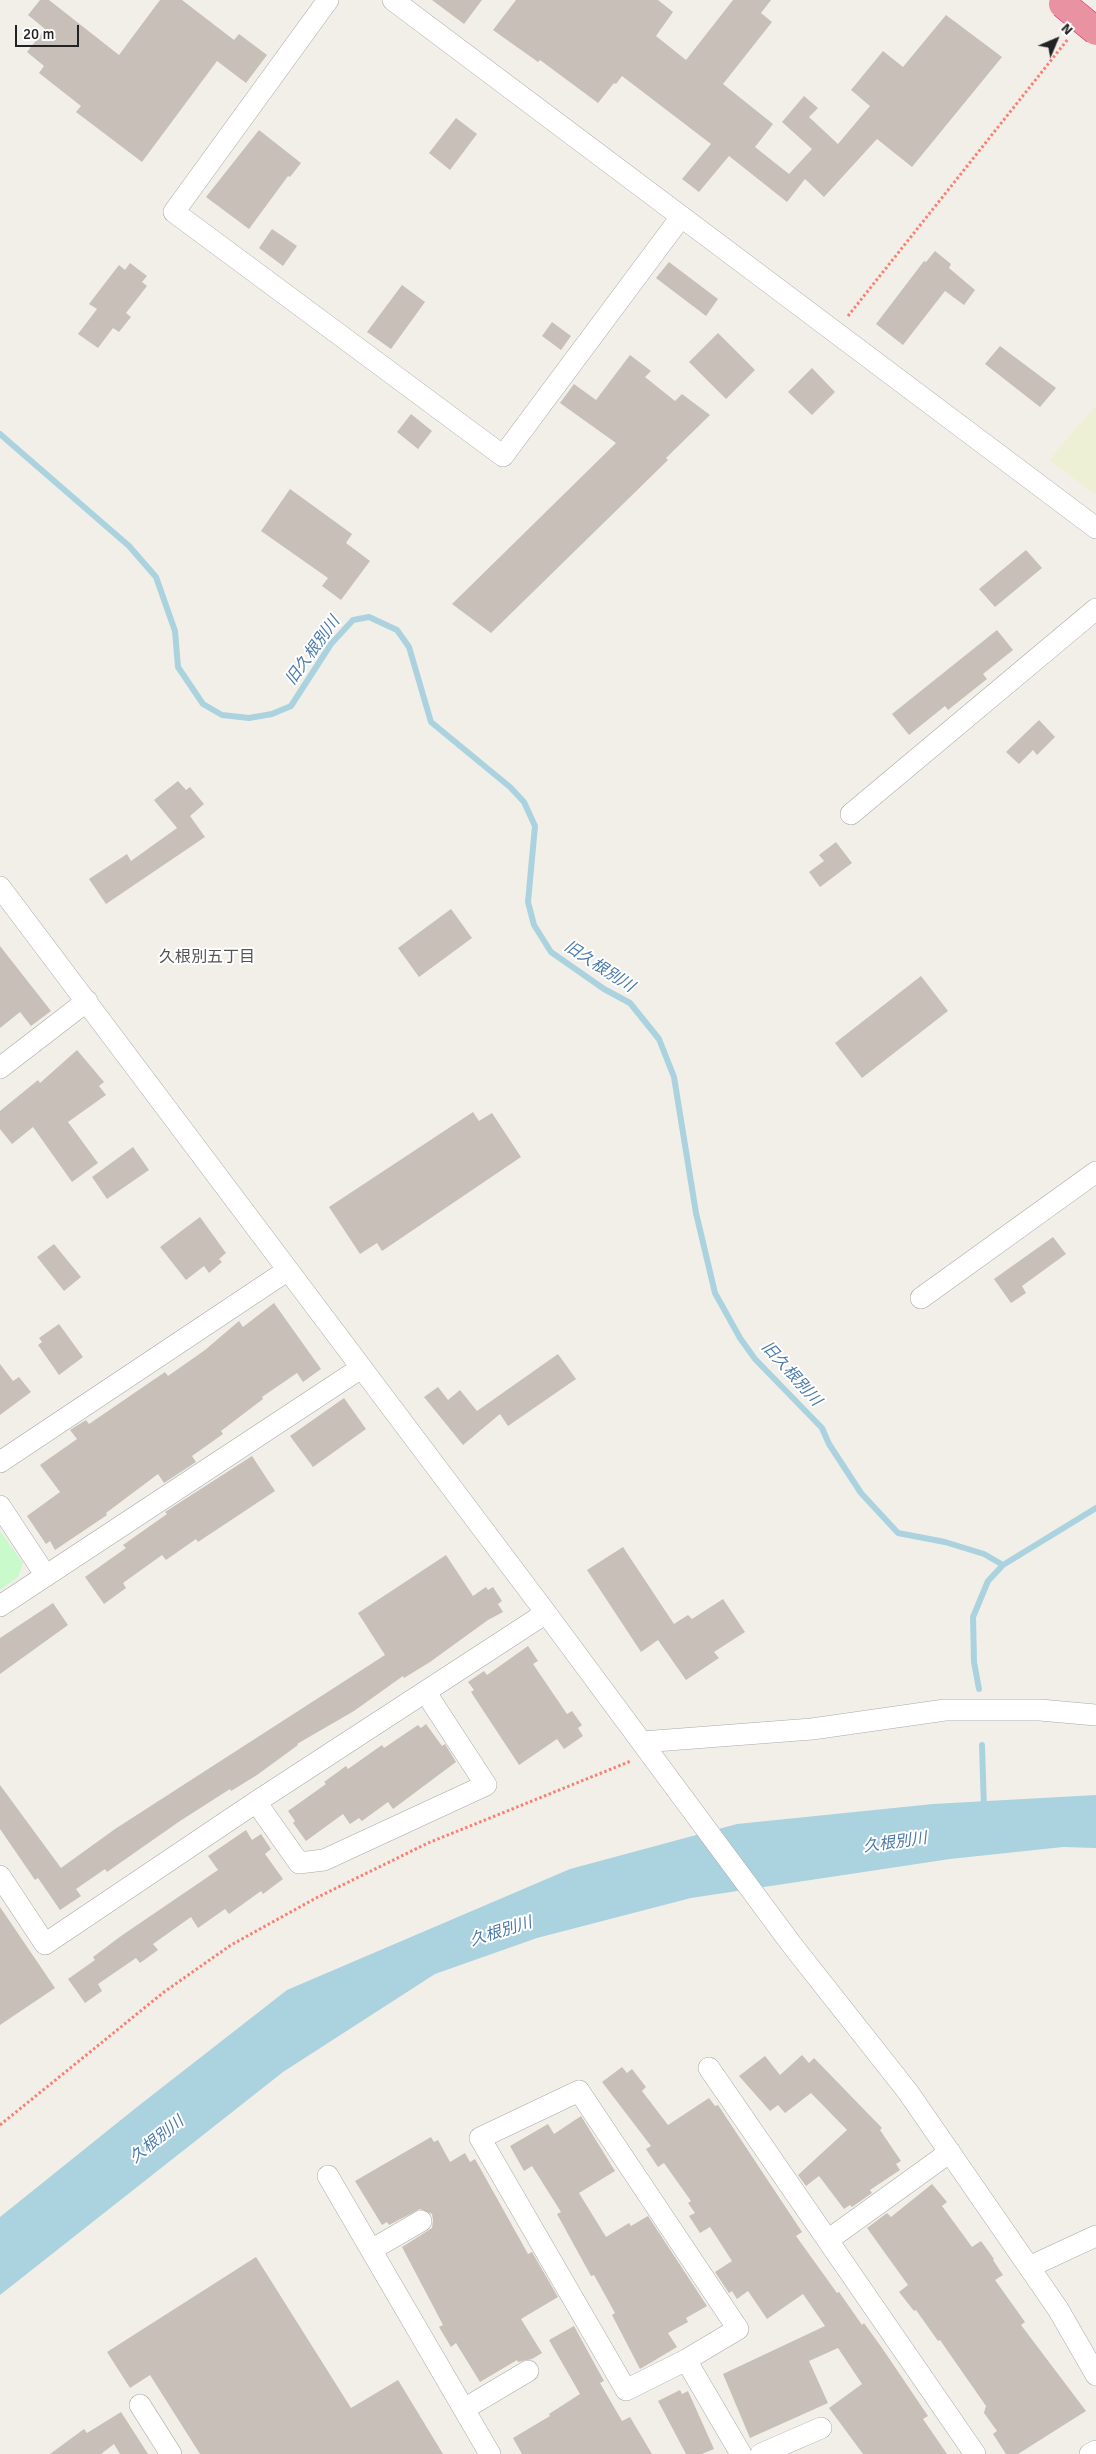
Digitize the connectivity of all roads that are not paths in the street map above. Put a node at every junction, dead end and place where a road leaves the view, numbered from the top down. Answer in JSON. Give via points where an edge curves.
{"nodes":[{"id":1,"x":328,"y":0,"type":"edge"},
{"id":2,"x":393,"y":0,"type":"edge"},
{"id":3,"x":1062,"y":4,"type":"dead end"},
{"id":4,"x":1084,"y":32,"type":"edge"},
{"id":5,"x":681,"y":217,"type":"junction"},
{"id":6,"x":1096,"y":528,"type":"edge"},
{"id":7,"x":1096,"y":609,"type":"edge"},
{"id":8,"x":851,"y":814,"type":"dead end"},
{"id":9,"x":2,"y":894,"type":"edge"},
{"id":10,"x":88,"y":1001,"type":"junction"},
{"id":11,"x":0,"y":1068,"type":"edge"},
{"id":12,"x":1096,"y":1172,"type":"edge"},
{"id":13,"x":288,"y":1270,"type":"junction"},
{"id":14,"x":921,"y":1298,"type":"dead end"},
{"id":15,"x":360,"y":1368,"type":"junction"},
{"id":16,"x":0,"y":1462,"type":"edge"},
{"id":17,"x":0,"y":1506,"type":"edge"},
{"id":18,"x":46,"y":1576,"type":"junction"},
{"id":19,"x":0,"y":1606,"type":"edge"},
{"id":20,"x":546,"y":1613,"type":"junction"},
{"id":21,"x":426,"y":1693,"type":"junction"},
{"id":22,"x":1096,"y":1715,"type":"edge"},
{"id":23,"x":641,"y":1750,"type":"junction"},
{"id":24,"x":256,"y":1802,"type":"junction"},
{"id":25,"x":0,"y":1876,"type":"edge"},
{"id":26,"x":709,"y":2068,"type":"dead end"},
{"id":27,"x":950,"y":2152,"type":"junction"},
{"id":28,"x":328,"y":2176,"type":"dead end"},
{"id":29,"x":421,"y":2221,"type":"dead end"},
{"id":30,"x":1096,"y":2236,"type":"edge"},
{"id":31,"x":828,"y":2240,"type":"junction"},
{"id":32,"x":371,"y":2250,"type":"junction"},
{"id":33,"x":1029,"y":2267,"type":"junction"},
{"id":34,"x":686,"y":2360,"type":"junction"},
{"id":35,"x":528,"y":2371,"type":"dead end"},
{"id":36,"x":1096,"y":2374,"type":"edge"},
{"id":37,"x":140,"y":2404,"type":"dead end"},
{"id":38,"x":464,"y":2409,"type":"junction"},
{"id":39,"x":821,"y":2428,"type":"dead end"},
{"id":40,"x":1096,"y":2451,"type":"edge"},
{"id":41,"x":171,"y":2454,"type":"edge"},
{"id":42,"x":490,"y":2454,"type":"edge"},
{"id":43,"x":741,"y":2454,"type":"edge"},
{"id":44,"x":761,"y":2454,"type":"edge"},
{"id":45,"x":975,"y":2454,"type":"edge"},
{"id":46,"x":1090,"y":2454,"type":"edge"}],
"edges":[{"from":1,"to":5,"type":"street","via":[[174,212],[503,456]]},
{"from":2,"to":5,"type":"street"},
{"from":3,"to":4,"type":"highway","bridge":true},
{"from":5,"to":6,"type":"street"},
{"from":7,"to":8,"type":"street"},
{"from":9,"to":10,"type":"street"},
{"from":10,"to":11,"type":"street"},
{"from":10,"to":13,"type":"street"},
{"from":12,"to":14,"type":"street"},
{"from":13,"to":15,"type":"street"},
{"from":13,"to":16,"type":"street"},
{"from":15,"to":18,"type":"street"},
{"from":15,"to":20,"type":"street"},
{"from":17,"to":18,"type":"street"},
{"from":18,"to":19,"type":"street"},
{"from":20,"to":21,"type":"street"},
{"from":20,"to":23,"type":"street"},
{"from":21,"to":24,"type":"street"},
{"from":21,"to":24,"type":"street","via":[[486,1785],[324,1860],[299,1863]]},
{"from":22,"to":23,"type":"street","via":[[1040,1710],[945,1710]]},
{"from":23,"to":27,"type":"street","via":[[666,1775],[792,1945],[908,2092]]},
{"from":24,"to":25,"type":"street","via":[[45,1944]]},
{"from":26,"to":31,"type":"street"},
{"from":27,"to":31,"type":"street"},
{"from":27,"to":33,"type":"street"},
{"from":28,"to":32,"type":"street"},
{"from":29,"to":32,"type":"street"},
{"from":30,"to":33,"type":"street"},
{"from":31,"to":45,"type":"street"},
{"from":32,"to":38,"type":"street"},
{"from":33,"to":36,"type":"street"},
{"from":34,"to":34,"type":"street","via":[[738,2329],[579,2091],[480,2138],[626,2390]]},
{"from":34,"to":43,"type":"street"},
{"from":35,"to":38,"type":"street"},
{"from":37,"to":41,"type":"street"},
{"from":38,"to":42,"type":"street"},
{"from":39,"to":44,"type":"street"},
{"from":40,"to":46,"type":"street"}]}
